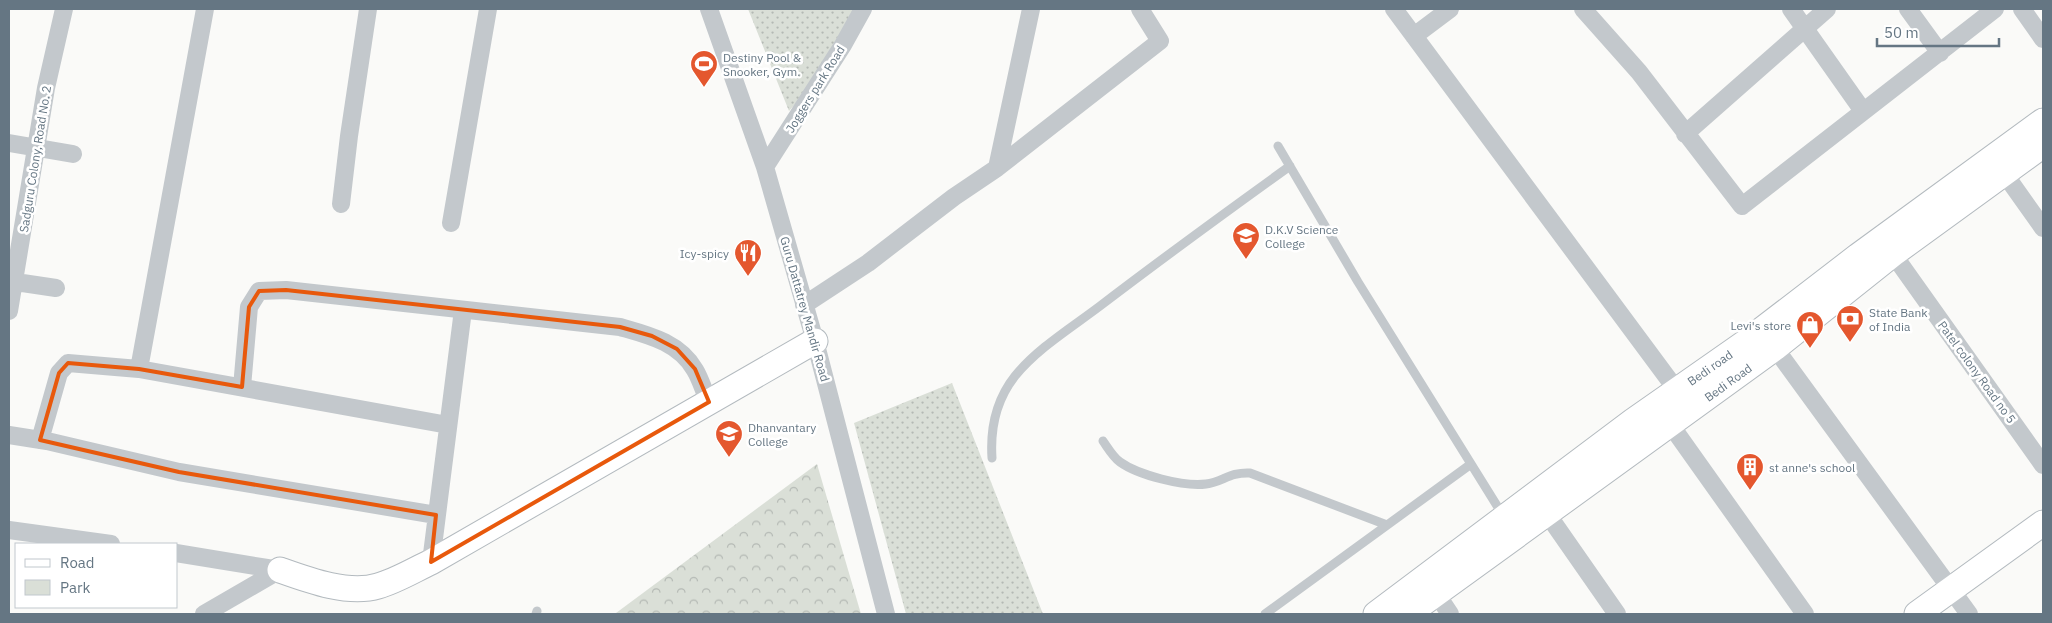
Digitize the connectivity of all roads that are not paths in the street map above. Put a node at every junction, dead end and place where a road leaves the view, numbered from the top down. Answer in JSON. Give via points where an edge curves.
{"nodes":[{"id":1,"x":64,"y":9,"type":"edge"},
{"id":2,"x":206,"y":9,"type":"edge"},
{"id":3,"x":368,"y":9,"type":"edge"},
{"id":4,"x":488,"y":9,"type":"edge"},
{"id":5,"x":709,"y":9,"type":"edge"},
{"id":6,"x":863,"y":9,"type":"edge"},
{"id":7,"x":1030,"y":9,"type":"edge"},
{"id":8,"x":1140,"y":9,"type":"edge"},
{"id":9,"x":1394,"y":9,"type":"edge"},
{"id":10,"x":1450,"y":9,"type":"edge"},
{"id":11,"x":1583,"y":9,"type":"edge"},
{"id":12,"x":1791,"y":9,"type":"edge"},
{"id":13,"x":1827,"y":9,"type":"edge"},
{"id":14,"x":1908,"y":9,"type":"edge"},
{"id":15,"x":1995,"y":9,"type":"edge"},
{"id":16,"x":2022,"y":9,"type":"edge"},
{"id":17,"x":1805,"y":28,"type":"junction"},
{"id":18,"x":1414,"y":36,"type":"junction"},
{"id":19,"x":2043,"y":40,"type":"edge"},
{"id":20,"x":1940,"y":53,"type":"junction"},
{"id":21,"x":1863,"y":111,"type":"junction"},
{"id":22,"x":2043,"y":121,"type":"edge"},
{"id":23,"x":1685,"y":134,"type":"junction"},
{"id":24,"x":9,"y":143,"type":"edge"},
{"id":25,"x":2043,"y":145,"type":"edge"},
{"id":26,"x":1278,"y":146,"type":"dead end"},
{"id":27,"x":36,"y":148,"type":"junction"},
{"id":28,"x":73,"y":154,"type":"dead end"},
{"id":29,"x":1290,"y":166,"type":"junction"},
{"id":30,"x":765,"y":167,"type":"junction"},
{"id":31,"x":997,"y":168,"type":"junction"},
{"id":32,"x":2004,"y":173,"type":"junction"},
{"id":33,"x":341,"y":204,"type":"dead end"},
{"id":34,"x":451,"y":223,"type":"dead end"},
{"id":35,"x":2043,"y":228,"type":"edge"},
{"id":36,"x":1893,"y":254,"type":"junction"},
{"id":37,"x":12,"y":282,"type":"edge"},
{"id":38,"x":56,"y":288,"type":"dead end"},
{"id":39,"x":804,"y":305,"type":"junction"},
{"id":40,"x":9,"y":310,"type":"edge"},
{"id":41,"x":463,"y":310,"type":"junction"},
{"id":42,"x":815,"y":341,"type":"junction"},
{"id":43,"x":1775,"y":348,"type":"junction"},
{"id":44,"x":140,"y":369,"type":"junction"},
{"id":45,"x":242,"y":387,"type":"junction"},
{"id":46,"x":1684,"y":399,"type":"junction"},
{"id":47,"x":709,"y":402,"type":"junction"},
{"id":48,"x":1670,"y":424,"type":"junction"},
{"id":49,"x":448,"y":425,"type":"junction"},
{"id":50,"x":9,"y":435,"type":"edge"},
{"id":51,"x":40,"y":440,"type":"junction"},
{"id":52,"x":1102,"y":441,"type":"dead end"},
{"id":53,"x":992,"y":458,"type":"dead end"},
{"id":54,"x":1471,"y":464,"type":"junction"},
{"id":55,"x":2043,"y":465,"type":"edge"},
{"id":56,"x":436,"y":515,"type":"junction"},
{"id":57,"x":1548,"y":515,"type":"junction"},
{"id":58,"x":1504,"y":519,"type":"junction"},
{"id":59,"x":2043,"y":523,"type":"edge"},
{"id":60,"x":1387,"y":525,"type":"junction"},
{"id":61,"x":9,"y":530,"type":"edge"},
{"id":62,"x":104,"y":543,"type":"edge"},
{"id":63,"x":178,"y":553,"type":"edge"},
{"id":64,"x":431,"y":562,"type":"junction"},
{"id":65,"x":280,"y":570,"type":"junction"},
{"id":66,"x":1951,"y":590,"type":"junction"},
{"id":67,"x":1436,"y":593,"type":"junction"},
{"id":68,"x":204,"y":614,"type":"edge"},
{"id":69,"x":886,"y":614,"type":"edge"},
{"id":70,"x":1265,"y":614,"type":"edge"},
{"id":71,"x":1376,"y":614,"type":"edge"},
{"id":72,"x":1408,"y":614,"type":"edge"},
{"id":73,"x":1450,"y":614,"type":"edge"},
{"id":74,"x":1617,"y":614,"type":"edge"},
{"id":75,"x":1806,"y":614,"type":"edge"},
{"id":76,"x":1917,"y":614,"type":"edge"},
{"id":77,"x":1969,"y":614,"type":"edge"}],
"edges":[{"from":1,"to":27,"type":"street","name":"Sadguru Colony, Road No. 2"},
{"from":2,"to":44,"type":"street"},
{"from":3,"to":33,"type":"street"},
{"from":4,"to":34,"type":"street"},
{"from":5,"to":30,"type":"street","name":"Guru Dattatrey Mandir Road"},
{"from":6,"to":30,"type":"street","name":"Joggers park Road"},
{"from":7,"to":31,"type":"street"},
{"from":8,"to":31,"type":"street","via":[[1160,42]]},
{"from":9,"to":18,"type":"street"},
{"from":10,"to":18,"type":"street"},
{"from":11,"to":23,"type":"street","via":[[1639,72]]},
{"from":12,"to":17,"type":"street"},
{"from":13,"to":17,"type":"street"},
{"from":14,"to":20,"type":"street"},
{"from":15,"to":20,"type":"street"},
{"from":16,"to":19,"type":"street"},
{"from":17,"to":21,"type":"street"},
{"from":17,"to":23,"type":"street"},
{"from":18,"to":46,"type":"street"},
{"from":20,"to":21,"type":"street"},
{"from":21,"to":23,"type":"street","via":[[1742,206]]},
{"from":22,"to":46,"type":"main road","name":"Bedi road","via":[[1746,342]]},
{"from":24,"to":27,"type":"street"},
{"from":25,"to":32,"type":"main road","name":"Bedi Road"},
{"from":26,"to":29,"type":"lane"},
{"from":27,"to":28,"type":"street"},
{"from":27,"to":37,"type":"street","name":"Sadguru Colony, Road No. 2"},
{"from":29,"to":53,"type":"lane","via":[[1036,354],[1015,377],[998,404],[993,420]]},
{"from":29,"to":54,"type":"lane"},
{"from":30,"to":39,"type":"street","name":"Guru Dattatrey Mandir Road"},
{"from":31,"to":39,"type":"street","via":[[868,263]]},
{"from":32,"to":35,"type":"street"},
{"from":32,"to":36,"type":"main road","name":"Bedi Road"},
{"from":36,"to":43,"type":"main road","name":"Bedi Road"},
{"from":36,"to":55,"type":"street","name":"Patel colony Road no 5"},
{"from":37,"to":38,"type":"street"},
{"from":37,"to":40,"type":"street","name":"Sadguru Colony, Road No. 2"},
{"from":39,"to":42,"type":"street","name":"Guru Dattatrey Mandir Road"},
{"from":41,"to":45,"type":"street","via":[[286,290],[259,292],[249,307]]},
{"from":41,"to":47,"type":"street","via":[[620,327],[652,336],[677,349],[695,369]]},
{"from":41,"to":49,"type":"street"},
{"from":42,"to":47,"type":"main road"},
{"from":42,"to":69,"type":"street","name":"Guru Dattatrey Mandir Road"},
{"from":43,"to":46,"type":"main road","name":"Bedi Road"},
{"from":43,"to":66,"type":"street"},
{"from":44,"to":45,"type":"street"},
{"from":44,"to":51,"type":"street","via":[[68,363],[59,373]]},
{"from":45,"to":49,"type":"street"},
{"from":46,"to":48,"type":"main road","name":"Bedi Road"},
{"from":46,"to":58,"type":"main road","name":"Bedi road"},
{"from":47,"to":64,"type":"main road"},
{"from":48,"to":57,"type":"main road","name":"Bedi Road"},
{"from":48,"to":75,"type":"street"},
{"from":49,"to":56,"type":"street"},
{"from":50,"to":51,"type":"street"},
{"from":51,"to":56,"type":"street","via":[[179,472]]},
{"from":52,"to":60,"type":"lane","via":[[1119,462],[1153,476],[1187,484],[1206,484],[1228,475],[1250,473]]},
{"from":54,"to":58,"type":"lane"},
{"from":54,"to":60,"type":"lane"},
{"from":56,"to":64,"type":"street"},
{"from":57,"to":67,"type":"main road","name":"Bedi Road"},
{"from":57,"to":74,"type":"street"},
{"from":58,"to":71,"type":"main road","name":"Bedi road"},
{"from":59,"to":66,"type":"main road"},
{"from":60,"to":70,"type":"lane"},
{"from":61,"to":62,"type":"street"},
{"from":63,"to":65,"type":"street"},
{"from":64,"to":65,"type":"main road","via":[[378,586],[350,588]]},
{"from":65,"to":68,"type":"street"},
{"from":66,"to":76,"type":"main road"},
{"from":66,"to":77,"type":"street"},
{"from":67,"to":72,"type":"main road","name":"Bedi Road"},
{"from":67,"to":73,"type":"street"}]}
